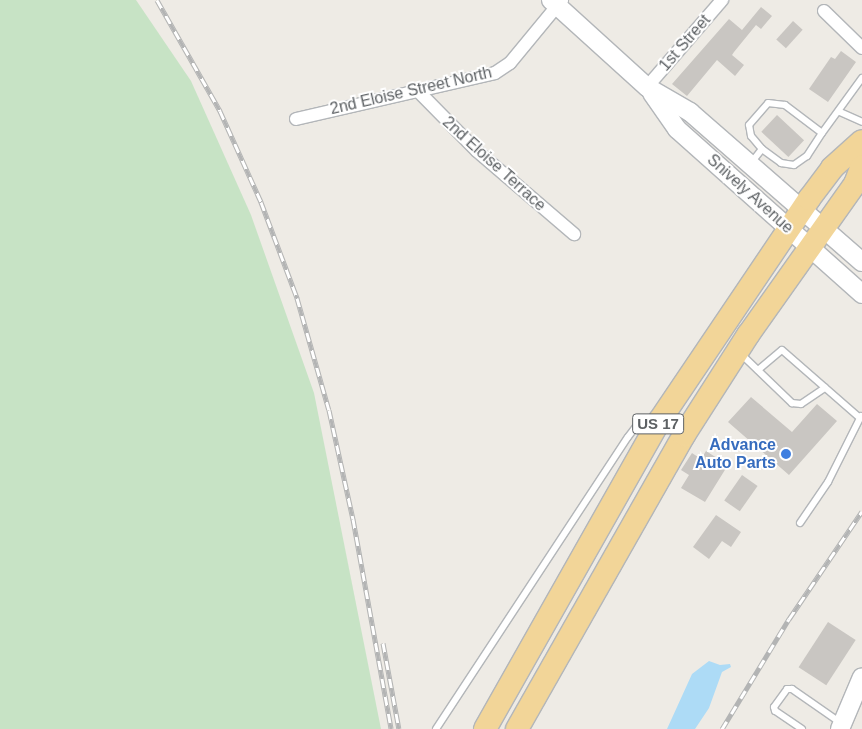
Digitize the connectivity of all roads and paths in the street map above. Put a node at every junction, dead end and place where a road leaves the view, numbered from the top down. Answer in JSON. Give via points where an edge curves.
{"nodes":[{"id":1,"x":722,"y":0,"type":"edge"},
{"id":2,"x":556,"y":2,"type":"edge"},
{"id":3,"x":824,"y":11,"type":"dead end"},
{"id":4,"x":862,"y":48,"type":"edge"},
{"id":5,"x":862,"y":79,"type":"edge"},
{"id":6,"x":647,"y":87,"type":"junction"},
{"id":7,"x":418,"y":91,"type":"junction"},
{"id":8,"x":840,"y":112,"type":"junction"},
{"id":9,"x":296,"y":119,"type":"dead end"},
{"id":10,"x":862,"y":122,"type":"edge"},
{"id":11,"x":822,"y":134,"type":"junction"},
{"id":12,"x":862,"y":141,"type":"edge"},
{"id":13,"x":762,"y":149,"type":"junction"},
{"id":14,"x":750,"y":164,"type":"junction"},
{"id":15,"x":862,"y":166,"type":"edge"},
{"id":16,"x":802,"y":209,"type":"junction"},
{"id":17,"x":788,"y":228,"type":"junction"},
{"id":18,"x":823,"y":228,"type":"junction"},
{"id":19,"x":574,"y":234,"type":"dead end"},
{"id":20,"x":809,"y":248,"type":"junction"},
{"id":21,"x":862,"y":262,"type":"edge"},
{"id":22,"x":862,"y":294,"type":"edge"},
{"id":23,"x":738,"y":351,"type":"junction"},
{"id":24,"x":758,"y":370,"type":"junction"},
{"id":25,"x":825,"y":388,"type":"junction"},
{"id":26,"x":861,"y":417,"type":"edge"},
{"id":27,"x":660,"y":420,"type":"junction"},
{"id":28,"x":800,"y":523,"type":"dead end"},
{"id":29,"x":862,"y":677,"type":"edge"},
{"id":30,"x":841,"y":726,"type":"edge"},
{"id":31,"x":436,"y":729,"type":"edge"},
{"id":32,"x":485,"y":729,"type":"edge"},
{"id":33,"x":517,"y":729,"type":"edge"},
{"id":34,"x":802,"y":729,"type":"edge"}],
"edges":[{"from":1,"to":6,"type":"street","name":"1st Street"},
{"from":2,"to":6,"type":"main road","name":"Snively Avenue"},
{"from":2,"to":7,"type":"street","name":"2nd Eloise Street North","via":[[502,69]]},
{"from":3,"to":4,"type":"street"},
{"from":5,"to":8,"type":"lane"},
{"from":6,"to":14,"type":"main road","name":"Snively Avenue","via":[[690,112]]},
{"from":6,"to":17,"type":"main road","name":"Snively Avenue","via":[[677,129]]},
{"from":7,"to":9,"type":"street","name":"2nd Eloise Street North"},
{"from":7,"to":19,"type":"street","name":"2nd Eloise Terrace","via":[[477,151]]},
{"from":8,"to":10,"type":"lane"},
{"from":8,"to":11,"type":"lane"},
{"from":11,"to":13,"type":"lane","via":[[807,156],[794,165],[781,163]]},
{"from":11,"to":13,"type":"lane","via":[[784,105],[768,103],[749,125],[751,136]]},
{"from":12,"to":16,"type":"highway","number":"US 17","via":[[832,168]]},
{"from":13,"to":14,"type":"lane"},
{"from":14,"to":16,"type":"main road","name":"Snively Avenue"},
{"from":15,"to":18,"type":"highway","number":"US 17","via":[[855,184]]},
{"from":16,"to":17,"type":"highway","number":"US 17"},
{"from":16,"to":18,"type":"main road","name":"Snively Avenue"},
{"from":17,"to":20,"type":"main road","name":"Snively Avenue"},
{"from":17,"to":27,"type":"highway","number":"US 17"},
{"from":18,"to":20,"type":"highway","number":"US 17"},
{"from":18,"to":21,"type":"main road","name":"Snively Avenue"},
{"from":20,"to":22,"type":"main road","name":"Snively Avenue"},
{"from":20,"to":23,"type":"highway","number":"US 17"},
{"from":23,"to":24,"type":"lane"},
{"from":23,"to":33,"type":"highway","number":"US 17","via":[[646,497]]},
{"from":24,"to":25,"type":"lane","via":[[792,403],[801,404]]},
{"from":24,"to":25,"type":"lane","via":[[782,350]]},
{"from":25,"to":26,"type":"lane"},
{"from":26,"to":28,"type":"lane","via":[[828,482]]},
{"from":27,"to":31,"type":"lane","via":[[640,420]]},
{"from":27,"to":32,"type":"highway","number":"US 17"},
{"from":29,"to":30,"type":"main road"},
{"from":30,"to":34,"type":"lane","via":[[792,689],[787,689],[774,707],[775,711]]}]}
